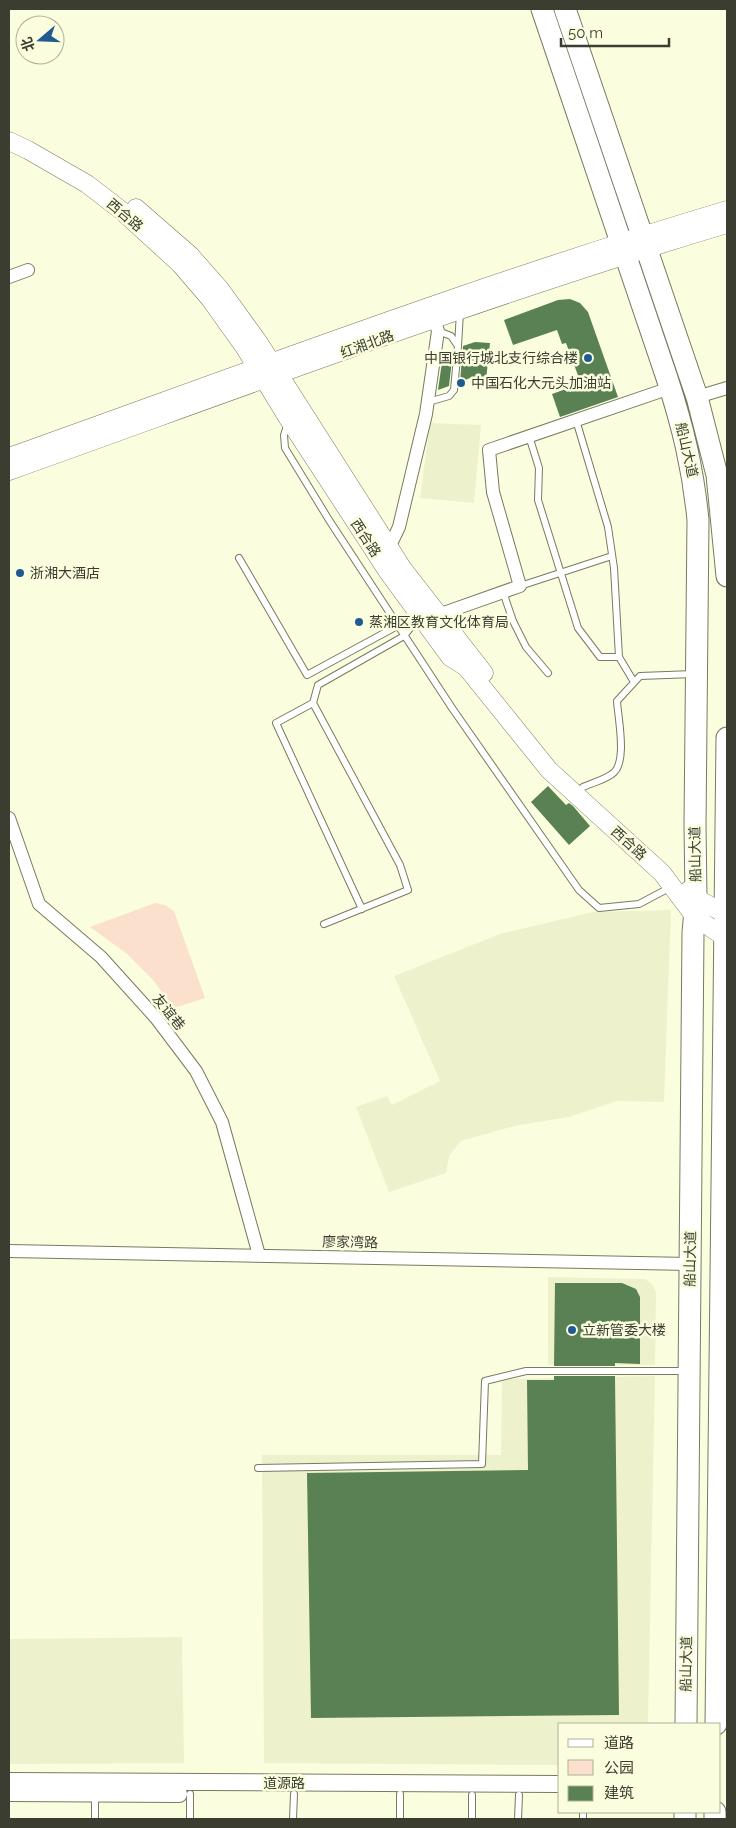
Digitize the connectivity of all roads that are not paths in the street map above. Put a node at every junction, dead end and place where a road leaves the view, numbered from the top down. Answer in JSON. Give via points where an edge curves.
{"nodes":[{"id":1,"x":542,"y":9,"type":"edge"},
{"id":2,"x":565,"y":9,"type":"edge"},
{"id":3,"x":9,"y":128,"type":"edge"},
{"id":4,"x":9,"y":141,"type":"edge"},
{"id":5,"x":727,"y":210,"type":"edge"},
{"id":6,"x":727,"y":224,"type":"edge"},
{"id":7,"x":644,"y":242,"type":"junction"},
{"id":8,"x":623,"y":248,"type":"junction"},
{"id":9,"x":28,"y":270,"type":"dead end"},
{"id":10,"x":9,"y":277,"type":"edge"},
{"id":11,"x":460,"y":311,"type":"junction"},
{"id":12,"x":435,"y":319,"type":"junction"},
{"id":13,"x":458,"y":346,"type":"junction"},
{"id":14,"x":269,"y":371,"type":"junction"},
{"id":15,"x":670,"y":388,"type":"junction"},
{"id":16,"x":727,"y":388,"type":"edge"},
{"id":17,"x":697,"y":397,"type":"junction"},
{"id":18,"x":428,"y":402,"type":"junction"},
{"id":19,"x":289,"y":420,"type":"junction"},
{"id":20,"x":576,"y":420,"type":"junction"},
{"id":21,"x":529,"y":436,"type":"junction"},
{"id":22,"x":9,"y":457,"type":"edge"},
{"id":23,"x":9,"y":471,"type":"edge"},
{"id":24,"x":722,"y":474,"type":"edge"},
{"id":25,"x":384,"y":553,"type":"junction"},
{"id":26,"x":612,"y":556,"type":"junction"},
{"id":27,"x":239,"y":558,"type":"dead end"},
{"id":28,"x":561,"y":573,"type":"junction"},
{"id":29,"x":727,"y":576,"type":"edge"},
{"id":30,"x":520,"y":586,"type":"junction"},
{"id":31,"x":503,"y":592,"type":"junction"},
{"id":32,"x":430,"y":612,"type":"junction"},
{"id":33,"x":398,"y":626,"type":"junction"},
{"id":34,"x":404,"y":636,"type":"junction"},
{"id":35,"x":619,"y":657,"type":"junction"},
{"id":36,"x":548,"y":673,"type":"dead end"},
{"id":37,"x":696,"y":674,"type":"junction"},
{"id":38,"x":634,"y":682,"type":"junction"},
{"id":39,"x":313,"y":703,"type":"junction"},
{"id":40,"x":727,"y":738,"type":"edge"},
{"id":41,"x":583,"y":787,"type":"junction"},
{"id":42,"x":9,"y":818,"type":"edge"},
{"id":43,"x":726,"y":844,"type":"edge"},
{"id":44,"x":672,"y":887,"type":"junction"},
{"id":45,"x":696,"y":907,"type":"junction"},
{"id":46,"x":362,"y":909,"type":"junction"},
{"id":47,"x":726,"y":914,"type":"edge"},
{"id":48,"x":324,"y":924,"type":"dead end"},
{"id":49,"x":726,"y":938,"type":"edge"},
{"id":50,"x":725,"y":1024,"type":"edge"},
{"id":51,"x":724,"y":1231,"type":"edge"},
{"id":52,"x":9,"y":1251,"type":"edge"},
{"id":53,"x":259,"y":1255,"type":"junction"},
{"id":54,"x":690,"y":1264,"type":"junction"},
{"id":55,"x":689,"y":1372,"type":"junction"},
{"id":56,"x":258,"y":1468,"type":"dead end"},
{"id":57,"x":722,"y":1646,"type":"edge"},
{"id":58,"x":686,"y":1723,"type":"edge"},
{"id":59,"x":716,"y":1723,"type":"edge"},
{"id":60,"x":9,"y":1781,"type":"edge"},
{"id":61,"x":558,"y":1784,"type":"edge"},
{"id":62,"x":9,"y":1793,"type":"edge"},
{"id":63,"x":95,"y":1793,"type":"junction"},
{"id":64,"x":190,"y":1794,"type":"junction"},
{"id":65,"x":294,"y":1794,"type":"junction"},
{"id":66,"x":400,"y":1794,"type":"junction"},
{"id":67,"x":472,"y":1795,"type":"junction"},
{"id":68,"x":518,"y":1795,"type":"junction"},
{"id":69,"x":558,"y":1795,"type":"edge"},
{"id":70,"x":95,"y":1819,"type":"edge"},
{"id":71,"x":190,"y":1819,"type":"edge"},
{"id":72,"x":293,"y":1819,"type":"edge"},
{"id":73,"x":400,"y":1819,"type":"edge"},
{"id":74,"x":472,"y":1819,"type":"edge"},
{"id":75,"x":518,"y":1819,"type":"edge"}],
"edges":[{"from":1,"to":8,"type":"highway","name":"船山大道"},
{"from":2,"to":7,"type":"highway","name":"船山大道"},
{"from":3,"to":14,"type":"main road","name":"西合路","via":[[93,174],[190,255],[220,289]]},
{"from":4,"to":14,"type":"main road","name":"西合路","via":[[87,184],[122,211],[180,264],[246,348]]},
{"from":5,"to":7,"type":"main road","name":"红湘北路"},
{"from":6,"to":7,"type":"main road","name":"红湘北路"},
{"from":7,"to":8,"type":"main road","name":"红湘北路"},
{"from":7,"to":17,"type":"highway","name":"船山大道"},
{"from":8,"to":11,"type":"main road","name":"红湘北路"},
{"from":8,"to":12,"type":"main road","name":"红湘北路"},
{"from":8,"to":15,"type":"highway","name":"船山大道"},
{"from":9,"to":10,"type":"street"},
{"from":11,"to":12,"type":"main road","name":"红湘北路"},
{"from":11,"to":13,"type":"lane"},
{"from":12,"to":13,"type":"lane"},
{"from":12,"to":14,"type":"main road","name":"红湘北路"},
{"from":12,"to":18,"type":"street"},
{"from":13,"to":18,"type":"lane","via":[[454,390],[449,396]]},
{"from":14,"to":19,"type":"main road","name":"西合路"},
{"from":14,"to":22,"type":"main road","name":"红湘北路"},
{"from":14,"to":23,"type":"main road","name":"红湘北路"},
{"from":14,"to":25,"type":"main road","name":"西合路"},
{"from":15,"to":20,"type":"street"},
{"from":15,"to":37,"type":"highway","name":"船山大道","via":[[694,480],[698,520]]},
{"from":16,"to":17,"type":"street"},
{"from":17,"to":24,"type":"highway","name":"船山大道"},
{"from":18,"to":25,"type":"street","via":[[399,527]]},
{"from":19,"to":25,"type":"main road","name":"西合路"},
{"from":19,"to":33,"type":"lane","via":[[284,435],[285,448]]},
{"from":20,"to":21,"type":"street"},
{"from":20,"to":26,"type":"lane","via":[[608,526]]},
{"from":21,"to":28,"type":"lane","via":[[539,468],[538,500]]},
{"from":21,"to":30,"type":"street","via":[[489,450],[493,492]]},
{"from":24,"to":29,"type":"highway","name":"船山大道"},
{"from":25,"to":32,"type":"main road","name":"西合路"},
{"from":26,"to":28,"type":"lane"},
{"from":26,"to":35,"type":"lane"},
{"from":27,"to":33,"type":"lane","via":[[307,675]]},
{"from":28,"to":30,"type":"lane"},
{"from":28,"to":35,"type":"lane","via":[[578,628],[600,657]]},
{"from":30,"to":31,"type":"street"},
{"from":31,"to":32,"type":"street"},
{"from":31,"to":36,"type":"lane","via":[[526,647]]},
{"from":32,"to":33,"type":"lane"},
{"from":32,"to":34,"type":"lane"},
{"from":32,"to":41,"type":"main road","name":"西合路","via":[[557,762]]},
{"from":32,"to":44,"type":"main road","name":"西合路","via":[[450,657],[466,667],[549,770],[662,873]]},
{"from":33,"to":34,"type":"lane"},
{"from":34,"to":39,"type":"lane","via":[[318,686]]},
{"from":34,"to":44,"type":"lane","via":[[579,890],[599,908],[639,904]]},
{"from":35,"to":38,"type":"lane"},
{"from":37,"to":38,"type":"lane","via":[[640,676]]},
{"from":37,"to":45,"type":"highway","name":"船山大道"},
{"from":38,"to":41,"type":"lane","via":[[617,702],[622,747],[617,770]]},
{"from":39,"to":46,"type":"lane","via":[[276,722]]},
{"from":39,"to":46,"type":"lane","via":[[400,866],[408,890]]},
{"from":40,"to":43,"type":"highway"},
{"from":41,"to":45,"type":"main road","name":"西合路"},
{"from":42,"to":53,"type":"street","name":"友谊巷","via":[[39,904],[101,956],[156,1018],[196,1071],[222,1122]]},
{"from":43,"to":47,"type":"highway"},
{"from":44,"to":45,"type":"main road","name":"西合路"},
{"from":45,"to":47,"type":"main road","name":"西合路"},
{"from":45,"to":49,"type":"main road","name":"西合路"},
{"from":45,"to":54,"type":"highway","name":"船山大道","via":[[693,933]]},
{"from":46,"to":48,"type":"lane"},
{"from":47,"to":49,"type":"highway"},
{"from":49,"to":50,"type":"highway"},
{"from":50,"to":51,"type":"highway"},
{"from":51,"to":57,"type":"highway"},
{"from":52,"to":53,"type":"street","name":"廖家湾路"},
{"from":53,"to":54,"type":"street","name":"廖家湾路"},
{"from":54,"to":55,"type":"highway","name":"船山大道"},
{"from":55,"to":56,"type":"lane","via":[[526,1371],[485,1381],[482,1464]]},
{"from":55,"to":58,"type":"highway","name":"船山大道"},
{"from":57,"to":59,"type":"highway"},
{"from":60,"to":61,"type":"street","name":"道源路"},
{"from":62,"to":63,"type":"street","name":"道源路"},
{"from":63,"to":64,"type":"street","name":"道源路"},
{"from":63,"to":70,"type":"lane"},
{"from":64,"to":65,"type":"street","name":"道源路"},
{"from":64,"to":71,"type":"lane"},
{"from":65,"to":66,"type":"street","name":"道源路"},
{"from":65,"to":72,"type":"lane"},
{"from":66,"to":67,"type":"street","name":"道源路"},
{"from":66,"to":73,"type":"lane"},
{"from":67,"to":68,"type":"street","name":"道源路"},
{"from":67,"to":74,"type":"lane"},
{"from":68,"to":69,"type":"street","name":"道源路"},
{"from":68,"to":75,"type":"lane"}]}
